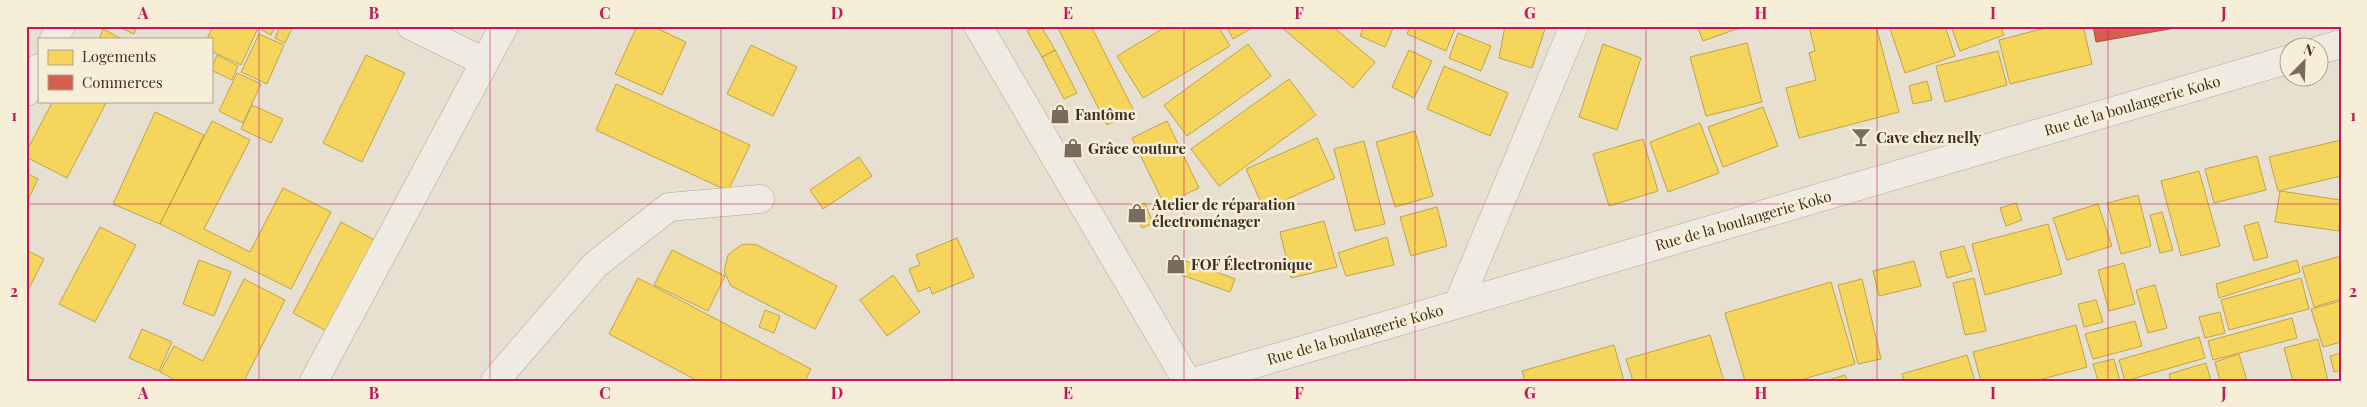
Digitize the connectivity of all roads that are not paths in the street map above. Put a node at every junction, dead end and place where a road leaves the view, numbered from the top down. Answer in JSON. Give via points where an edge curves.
{"nodes":[{"id":1,"x":60,"y":26,"type":"edge"},
{"id":2,"x":411,"y":26,"type":"edge"},
{"id":3,"x":504,"y":26,"type":"edge"},
{"id":4,"x":978,"y":26,"type":"edge"},
{"id":5,"x":1574,"y":26,"type":"edge"},
{"id":6,"x":54,"y":38,"type":"edge"},
{"id":7,"x":485,"y":62,"type":"junction"},
{"id":8,"x":2280,"y":62,"type":"edge"},
{"id":9,"x":38,"y":70,"type":"edge"},
{"id":10,"x":26,"y":92,"type":"edge"},
{"id":11,"x":760,"y":199,"type":"dead end"},
{"id":12,"x":1458,"y":304,"type":"junction"},
{"id":13,"x":314,"y":381,"type":"edge"},
{"id":14,"x":495,"y":381,"type":"edge"},
{"id":15,"x":1187,"y":381,"type":"edge"},
{"id":16,"x":1197,"y":381,"type":"edge"}],
"edges":[{"from":1,"to":6,"type":"street"},
{"from":2,"to":7,"type":"street"},
{"from":3,"to":7,"type":"street"},
{"from":4,"to":15,"type":"street"},
{"from":5,"to":12,"type":"street"},
{"from":7,"to":13,"type":"street"},
{"from":8,"to":12,"type":"street","name":"Rue de la boulangerie Koko"},
{"from":9,"to":10,"type":"street"},
{"from":11,"to":14,"type":"street","via":[[669,207],[595,265]]},
{"from":12,"to":16,"type":"street","name":"Rue de la boulangerie Koko"}]}
